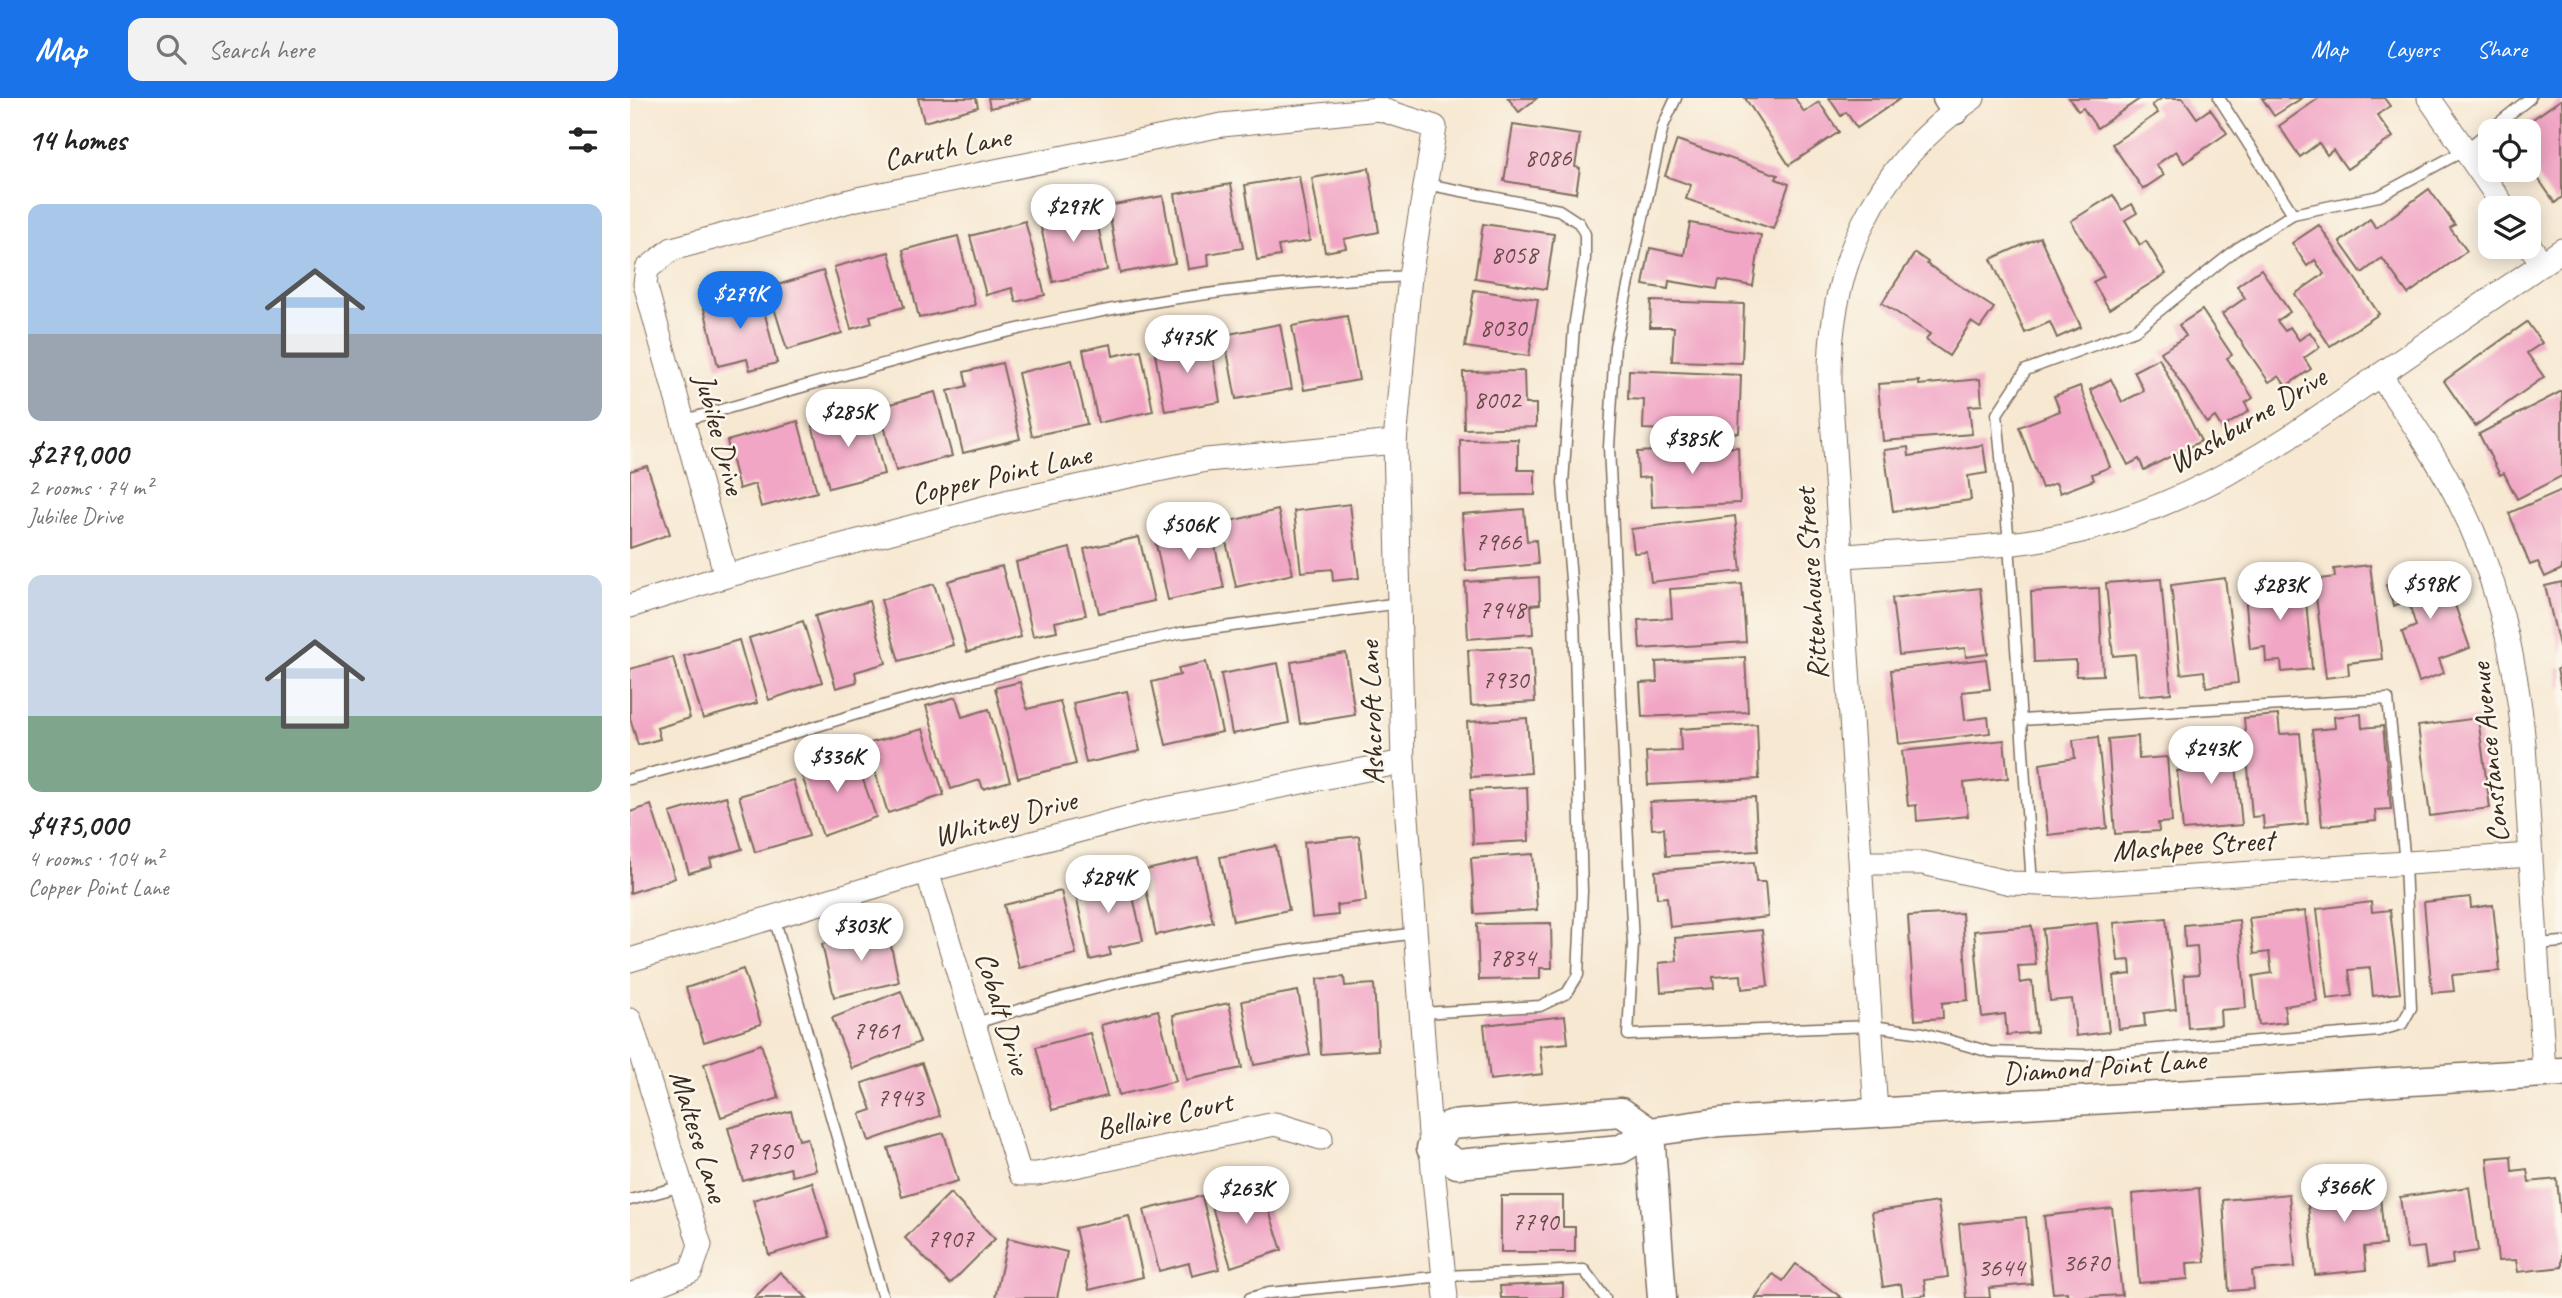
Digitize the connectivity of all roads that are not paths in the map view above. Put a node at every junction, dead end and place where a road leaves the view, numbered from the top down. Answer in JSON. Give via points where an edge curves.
{"nodes":[{"id":1,"x":1676,"y":98,"type":"edge"},
{"id":2,"x":2219,"y":98,"type":"edge"},
{"id":3,"x":2429,"y":98,"type":"edge"},
{"id":4,"x":2530,"y":98,"type":"edge"},
{"id":5,"x":1958,"y":102,"type":"edge"},
{"id":6,"x":1435,"y":127,"type":"joint"},
{"id":7,"x":2465,"y":150,"type":"junction"},
{"id":8,"x":1426,"y":184,"type":"junction"},
{"id":9,"x":2497,"y":196,"type":"edge"},
{"id":10,"x":2293,"y":214,"type":"junction"},
{"id":11,"x":2562,"y":250,"type":"edge"},
{"id":12,"x":2539,"y":259,"type":"edge"},
{"id":13,"x":2542,"y":264,"type":"junction"},
{"id":14,"x":647,"y":269,"type":"joint"},
{"id":15,"x":1410,"y":276,"type":"junction"},
{"id":16,"x":2380,"y":375,"type":"junction"},
{"id":17,"x":685,"y":420,"type":"junction"},
{"id":18,"x":1395,"y":442,"type":"junction"},
{"id":19,"x":2009,"y":544,"type":"junction"},
{"id":20,"x":1841,"y":556,"type":"junction"},
{"id":21,"x":726,"y":576,"type":"junction"},
{"id":22,"x":1399,"y":603,"type":"junction"},
{"id":23,"x":630,"y":606,"type":"edge"},
{"id":24,"x":2021,"y":720,"type":"junction"},
{"id":25,"x":1403,"y":762,"type":"junction"},
{"id":26,"x":630,"y":779,"type":"edge"},
{"id":27,"x":2532,"y":855,"type":"junction"},
{"id":28,"x":1861,"y":863,"type":"junction"},
{"id":29,"x":2405,"y":863,"type":"junction"},
{"id":30,"x":927,"y":871,"type":"junction"},
{"id":31,"x":2032,"y":885,"type":"junction"},
{"id":32,"x":774,"y":917,"type":"junction"},
{"id":33,"x":1416,"y":933,"type":"junction"},
{"id":34,"x":2562,"y":942,"type":"edge"},
{"id":35,"x":2537,"y":944,"type":"junction"},
{"id":36,"x":630,"y":960,"type":"edge"},
{"id":37,"x":1422,"y":1013,"type":"junction"},
{"id":38,"x":630,"y":1020,"type":"edge"},
{"id":39,"x":974,"y":1024,"type":"junction"},
{"id":40,"x":1871,"y":1026,"type":"junction"},
{"id":41,"x":2553,"y":1072,"type":"edge"},
{"id":42,"x":1876,"y":1113,"type":"junction"},
{"id":43,"x":1650,"y":1132,"type":"junction"},
{"id":44,"x":1321,"y":1138,"type":"dead end"},
{"id":45,"x":1431,"y":1148,"type":"junction"},
{"id":46,"x":1020,"y":1174,"type":"joint"},
{"id":47,"x":682,"y":1186,"type":"junction"},
{"id":48,"x":630,"y":1200,"type":"edge"},
{"id":49,"x":1445,"y":1287,"type":"edge"},
{"id":50,"x":630,"y":1295,"type":"edge"},
{"id":51,"x":883,"y":1298,"type":"edge"},
{"id":52,"x":1250,"y":1298,"type":"edge"},
{"id":53,"x":1605,"y":1298,"type":"edge"},
{"id":54,"x":1662,"y":1298,"type":"edge"}],
"edges":[{"from":1,"to":40,"type":"lane","via":[[1663,126],[1615,346],[1609,447],[1633,944],[1628,1035]]},
{"from":2,"to":10,"type":"lane"},
{"from":3,"to":7,"type":"street"},
{"from":4,"to":7,"type":"lane"},
{"from":5,"to":20,"type":"street","name":"Rittenhouse Street","via":[[1878,194],[1852,245],[1836,300],[1830,385]]},
{"from":6,"to":8,"type":"street","name":"Ashcroft Lane"},
{"from":6,"to":14,"type":"street","name":"Caruth Lane","via":[[1379,110],[1222,125],[857,198],[672,249]]},
{"from":7,"to":9,"type":"street"},
{"from":7,"to":10,"type":"lane","via":[[2379,196]]},
{"from":8,"to":15,"type":"street","name":"Ashcroft Lane"},
{"from":8,"to":37,"type":"lane","via":[[1559,210],[1579,223],[1584,234],[1563,483],[1574,616],[1582,891],[1578,975],[1567,993],[1540,1006]]},
{"from":10,"to":19,"type":"lane","via":[[2238,248],[2135,330],[2026,370],[1997,414]]},
{"from":11,"to":13,"type":"street","name":"Washburne Drive"},
{"from":12,"to":13,"type":"street"},
{"from":13,"to":16,"type":"street","name":"Washburne Drive"},
{"from":14,"to":17,"type":"street","name":"Jubilee Drive","via":[[645,284]]},
{"from":15,"to":17,"type":"lane","via":[[1197,296],[1069,318]]},
{"from":15,"to":18,"type":"street","name":"Ashcroft Lane"},
{"from":16,"to":19,"type":"street","name":"Washburne Drive","via":[[2256,458],[2190,493],[2107,523]]},
{"from":16,"to":27,"type":"street","name":"Constance Avenue","via":[[2453,489],[2497,594],[2521,706]]},
{"from":17,"to":21,"type":"street","name":"Jubilee Drive"},
{"from":18,"to":21,"type":"street","name":"Copper Point Lane","via":[[1206,460],[1009,501]]},
{"from":18,"to":22,"type":"street","name":"Ashcroft Lane"},
{"from":19,"to":20,"type":"street","name":"Washburne Drive"},
{"from":19,"to":24,"type":"lane"},
{"from":20,"to":28,"type":"street","name":"Rittenhouse Street"},
{"from":21,"to":23,"type":"street","name":"Copper Point Lane"},
{"from":22,"to":25,"type":"street","name":"Ashcroft Lane"},
{"from":22,"to":26,"type":"lane","via":[[1181,633],[1046,662]]},
{"from":24,"to":29,"type":"lane","via":[[2388,699]]},
{"from":24,"to":31,"type":"lane"},
{"from":25,"to":30,"type":"street","name":"Whitney Drive","via":[[1145,813]]},
{"from":25,"to":33,"type":"street","name":"Ashcroft Lane"},
{"from":27,"to":29,"type":"street","name":"Mashpee Street"},
{"from":27,"to":35,"type":"street","name":"Constance Avenue"},
{"from":28,"to":31,"type":"street","name":"Mashpee Street","via":[[1923,863]]},
{"from":28,"to":40,"type":"street","name":"Rittenhouse Street"},
{"from":29,"to":31,"type":"street","name":"Mashpee Street"},
{"from":29,"to":40,"type":"lane","via":[[2412,1008],[2402,1024],[2378,1031],[2084,1055],[1990,1052],[1923,1033]]},
{"from":30,"to":32,"type":"street","name":"Whitney Drive"},
{"from":30,"to":39,"type":"street","name":"Cobalt Drive"},
{"from":32,"to":36,"type":"street","name":"Whitney Drive"},
{"from":32,"to":51,"type":"lane"},
{"from":33,"to":37,"type":"street","name":"Ashcroft Lane"},
{"from":33,"to":39,"type":"lane","via":[[1200,966],[1088,990]]},
{"from":34,"to":35,"type":"lane"},
{"from":35,"to":41,"type":"street","name":"Constance Avenue"},
{"from":37,"to":45,"type":"street","name":"Ashcroft Lane"},
{"from":38,"to":47,"type":"street","name":"Maltese Lane"},
{"from":39,"to":46,"type":"street","name":"Cobalt Drive"},
{"from":40,"to":42,"type":"street","name":"Rittenhouse Street"},
{"from":41,"to":42,"type":"street","name":"Diamond Point Lane"},
{"from":42,"to":43,"type":"street","name":"Diamond Point Lane","via":[[1720,1122]]},
{"from":43,"to":45,"type":"street","name":"Diamond Point Lane","via":[[1621,1149],[1457,1164]]},
{"from":43,"to":45,"type":"street","via":[[1621,1112],[1450,1125]]},
{"from":43,"to":54,"type":"street"},
{"from":44,"to":46,"type":"street","name":"Bellaire Court","via":[[1275,1124]]},
{"from":45,"to":49,"type":"street","name":"Ashcroft Lane"},
{"from":47,"to":48,"type":"lane"},
{"from":47,"to":50,"type":"street","name":"Maltese Lane","via":[[700,1245],[691,1271]]},
{"from":49,"to":52,"type":"lane","via":[[1269,1293]]},
{"from":49,"to":53,"type":"lane","via":[[1584,1270]]}]}
